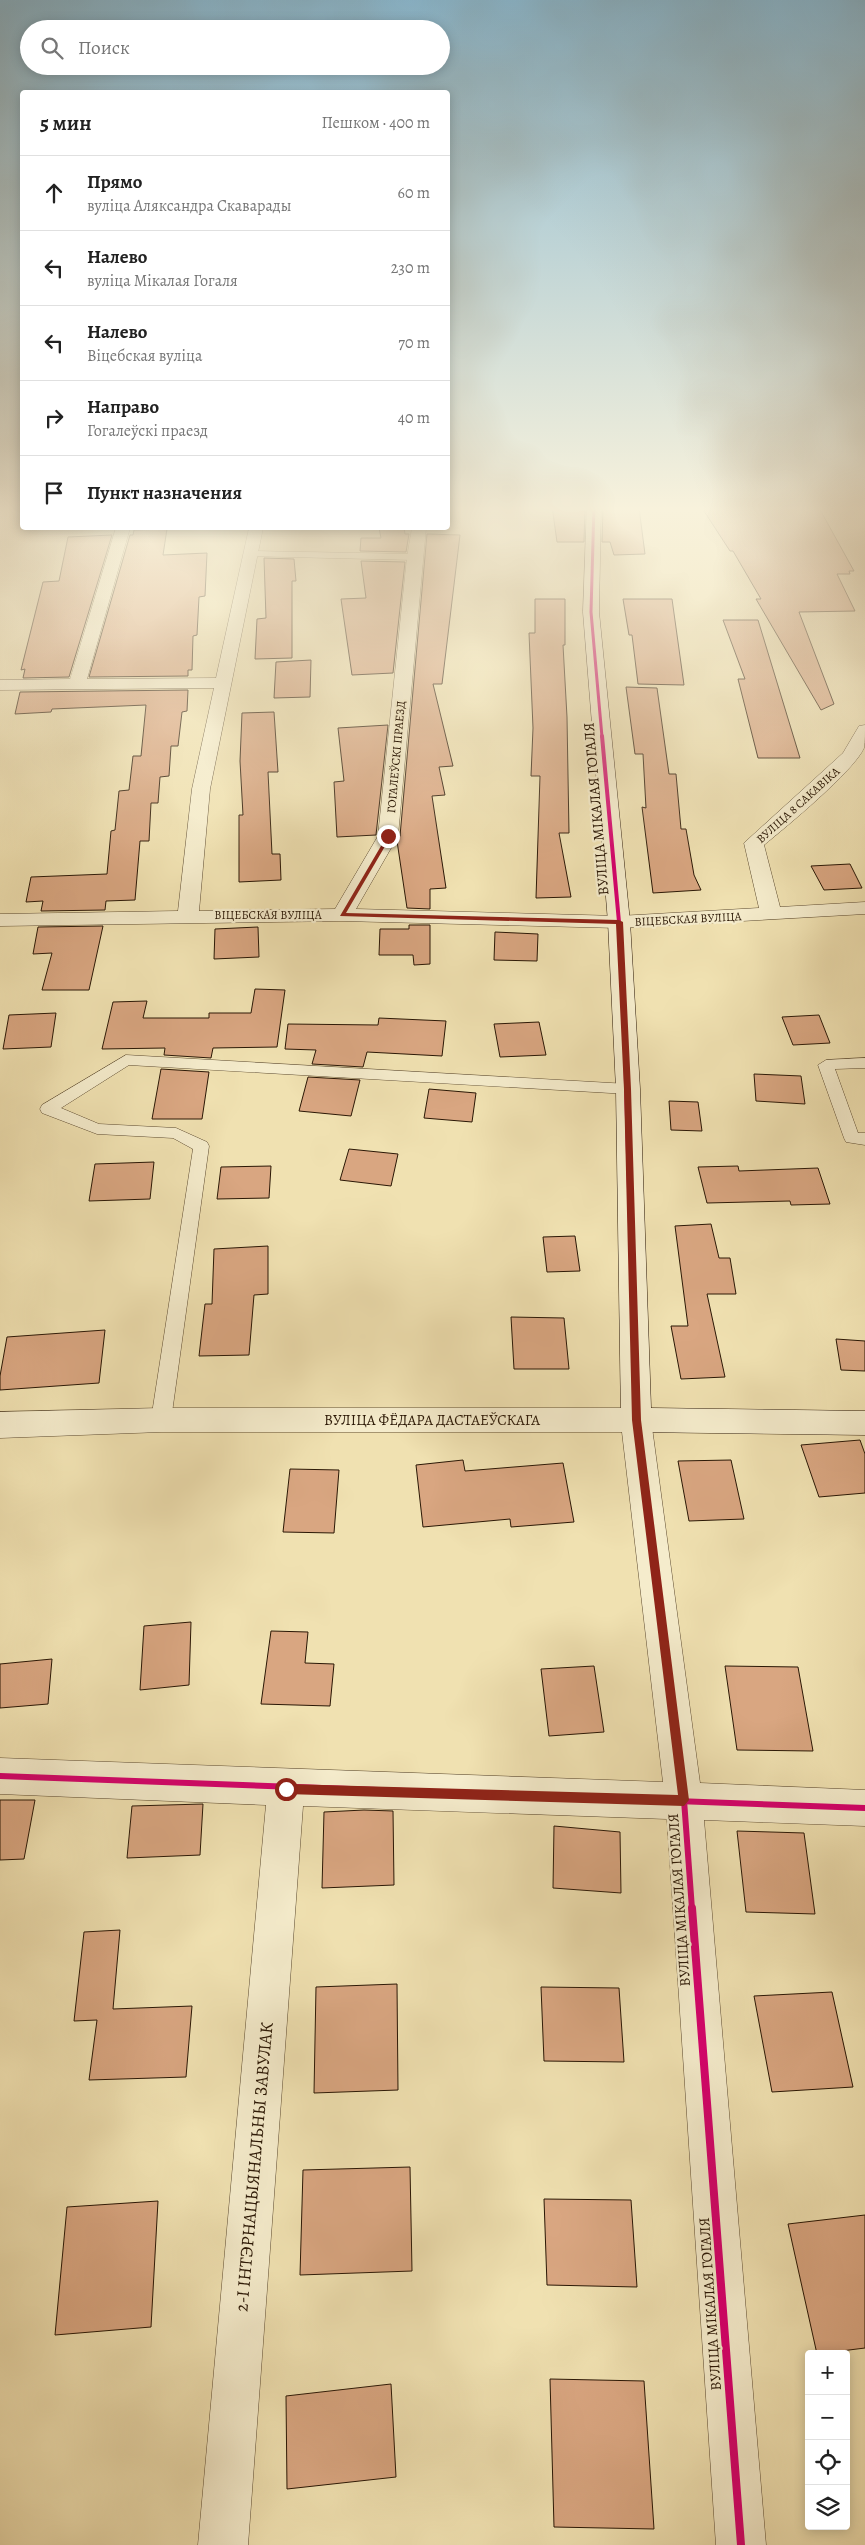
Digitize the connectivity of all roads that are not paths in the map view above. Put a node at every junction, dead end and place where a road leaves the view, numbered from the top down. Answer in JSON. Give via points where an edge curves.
{"nodes":[{"id":1,"x":94,"y":625,"type":"edge"},
{"id":2,"x":236,"y":625,"type":"edge"},
{"id":3,"x":408,"y":625,"type":"edge"},
{"id":4,"x":592,"y":625,"type":"edge"},
{"id":5,"x":224,"y":683,"type":"junction"},
{"id":6,"x":77,"y":684,"type":"junction"},
{"id":7,"x":0,"y":685,"type":"edge"},
{"id":8,"x":865,"y":730,"type":"edge"},
{"id":9,"x":865,"y":908,"type":"edge"},
{"id":10,"x":342,"y":915,"type":"junction"},
{"id":11,"x":771,"y":915,"type":"junction"},
{"id":12,"x":188,"y":916,"type":"junction"},
{"id":13,"x":0,"y":920,"type":"edge"},
{"id":14,"x":619,"y":922,"type":"junction"},
{"id":15,"x":865,"y":1064,"type":"edge"},
{"id":16,"x":628,"y":1089,"type":"junction"},
{"id":17,"x":865,"y":1138,"type":"edge"},
{"id":18,"x":161,"y":1420,"type":"junction"},
{"id":19,"x":636,"y":1420,"type":"junction"},
{"id":20,"x":865,"y":1423,"type":"edge"},
{"id":21,"x":0,"y":1424,"type":"edge"},
{"id":22,"x":0,"y":1776,"type":"edge"},
{"id":23,"x":286,"y":1789,"type":"junction"},
{"id":24,"x":684,"y":1800,"type":"junction"},
{"id":25,"x":865,"y":1808,"type":"edge"},
{"id":26,"x":223,"y":2545,"type":"edge"},
{"id":27,"x":740,"y":2545,"type":"edge"}],
"edges":[{"from":1,"to":6,"type":"street"},
{"from":2,"to":5,"type":"street"},
{"from":3,"to":10,"type":"street","name":"ГОГАЛЕЎСКІ ПРАЕЗД","via":[[388,836]]},
{"from":4,"to":14,"type":"street","name":"ВУЛІЦА МІКАЛАЯ ГОГАЛЯ"},
{"from":5,"to":6,"type":"street"},
{"from":5,"to":12,"type":"street","via":[[201,789]]},
{"from":6,"to":7,"type":"street"},
{"from":8,"to":11,"type":"street","name":"ВУЛІЦА 8 САКАВІКА","via":[[850,756],[781,822],[754,843]]},
{"from":9,"to":11,"type":"street","name":"ВІЦЕБСКАЯ ВУЛІЦА"},
{"from":10,"to":12,"type":"street","name":"ВІЦЕБСКАЯ ВУЛІЦА"},
{"from":10,"to":14,"type":"street","name":"ВІЦЕБСКАЯ ВУЛІЦА"},
{"from":11,"to":14,"type":"street","name":"ВІЦЕБСКАЯ ВУЛІЦА"},
{"from":12,"to":13,"type":"street","name":"ВІЦЕБСКАЯ ВУЛІЦА"},
{"from":14,"to":16,"type":"street","name":"ВУЛІЦА МІКАЛАЯ ГОГАЛЯ"},
{"from":15,"to":17,"type":"lane","via":[[826,1065],[852,1138]]},
{"from":16,"to":18,"type":"lane","via":[[126,1060],[48,1109],[97,1128],[176,1132],[201,1146]]},
{"from":16,"to":19,"type":"street","name":"ВУЛІЦА МІКАЛАЯ ГОГАЛЯ"},
{"from":18,"to":19,"type":"street","name":"ВУЛІЦА ФЁДАРА ДАСТАЕЎСКАГА"},
{"from":18,"to":21,"type":"street","name":"ВУЛІЦА ФЁДАРА ДАСТАЕЎСКАГА"},
{"from":19,"to":20,"type":"street","name":"ВУЛІЦА ФЁДАРА ДАСТАЕЎСКАГА"},
{"from":19,"to":24,"type":"street","name":"ВУЛІЦА МІКАЛАЯ ГОГАЛЯ"},
{"from":22,"to":23,"type":"street"},
{"from":23,"to":24,"type":"street"},
{"from":23,"to":26,"type":"street","name":"2-І ІНТЭРНАЦЫЯНАЛЬНЫ ЗАВУЛАК"},
{"from":24,"to":25,"type":"street"},
{"from":24,"to":27,"type":"street","name":"ВУЛІЦА МІКАЛАЯ ГОГАЛЯ"}]}
